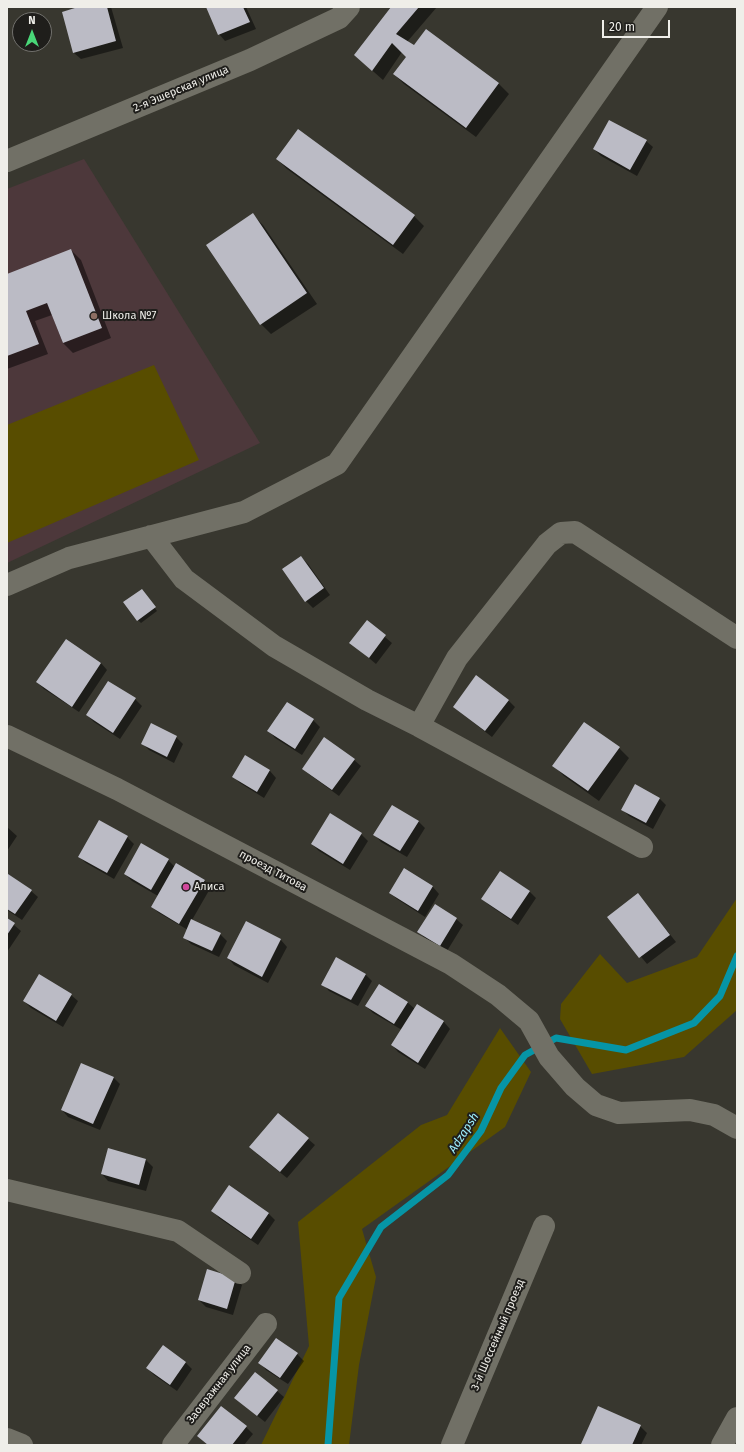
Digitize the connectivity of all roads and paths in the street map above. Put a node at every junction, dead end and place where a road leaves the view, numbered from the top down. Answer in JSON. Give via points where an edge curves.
{"nodes":[{"id":1,"x":349,"y":7,"type":"edge"},
{"id":2,"x":657,"y":7,"type":"edge"},
{"id":3,"x":7,"y":161,"type":"edge"},
{"id":4,"x":151,"y":536,"type":"junction"},
{"id":5,"x":7,"y":585,"type":"edge"},
{"id":6,"x":737,"y":638,"type":"edge"},
{"id":7,"x":419,"y":726,"type":"junction"},
{"id":8,"x":7,"y":736,"type":"edge"},
{"id":9,"x":642,"y":847,"type":"dead end"},
{"id":10,"x":737,"y":1128,"type":"edge"},
{"id":11,"x":7,"y":1190,"type":"edge"},
{"id":12,"x":544,"y":1226,"type":"dead end"},
{"id":13,"x":240,"y":1274,"type":"dead end"},
{"id":14,"x":266,"y":1324,"type":"dead end"},
{"id":15,"x":737,"y":1418,"type":"edge"},
{"id":16,"x":7,"y":1439,"type":"edge"},
{"id":17,"x":22,"y":1445,"type":"edge"},
{"id":18,"x":172,"y":1445,"type":"edge"},
{"id":19,"x":452,"y":1445,"type":"edge"},
{"id":20,"x":722,"y":1445,"type":"edge"}],
"edges":[{"from":1,"to":3,"type":"street","name":"2-я Эшерская улица","via":[[339,18],[250,60]]},
{"from":2,"to":4,"type":"street","via":[[337,464],[244,512]]},
{"from":4,"to":5,"type":"street","via":[[69,558]]},
{"from":4,"to":7,"type":"street","via":[[184,579],[274,646],[367,700]]},
{"from":6,"to":7,"type":"street","via":[[575,532],[561,533],[547,544],[457,658]]},
{"from":7,"to":9,"type":"street"},
{"from":8,"to":10,"type":"street","name":"проезд Титова","via":[[124,793],[451,964],[498,995],[529,1021],[549,1057],[575,1087],[596,1105],[619,1112],[690,1110],[714,1115]]},
{"from":11,"to":13,"type":"street","via":[[178,1231]]},
{"from":12,"to":19,"type":"street","name":"3-й Шоссейный проезд"},
{"from":14,"to":18,"type":"street","name":"Заовражная улица"},
{"from":15,"to":20,"type":"street"},
{"from":16,"to":17,"type":"street"}]}
